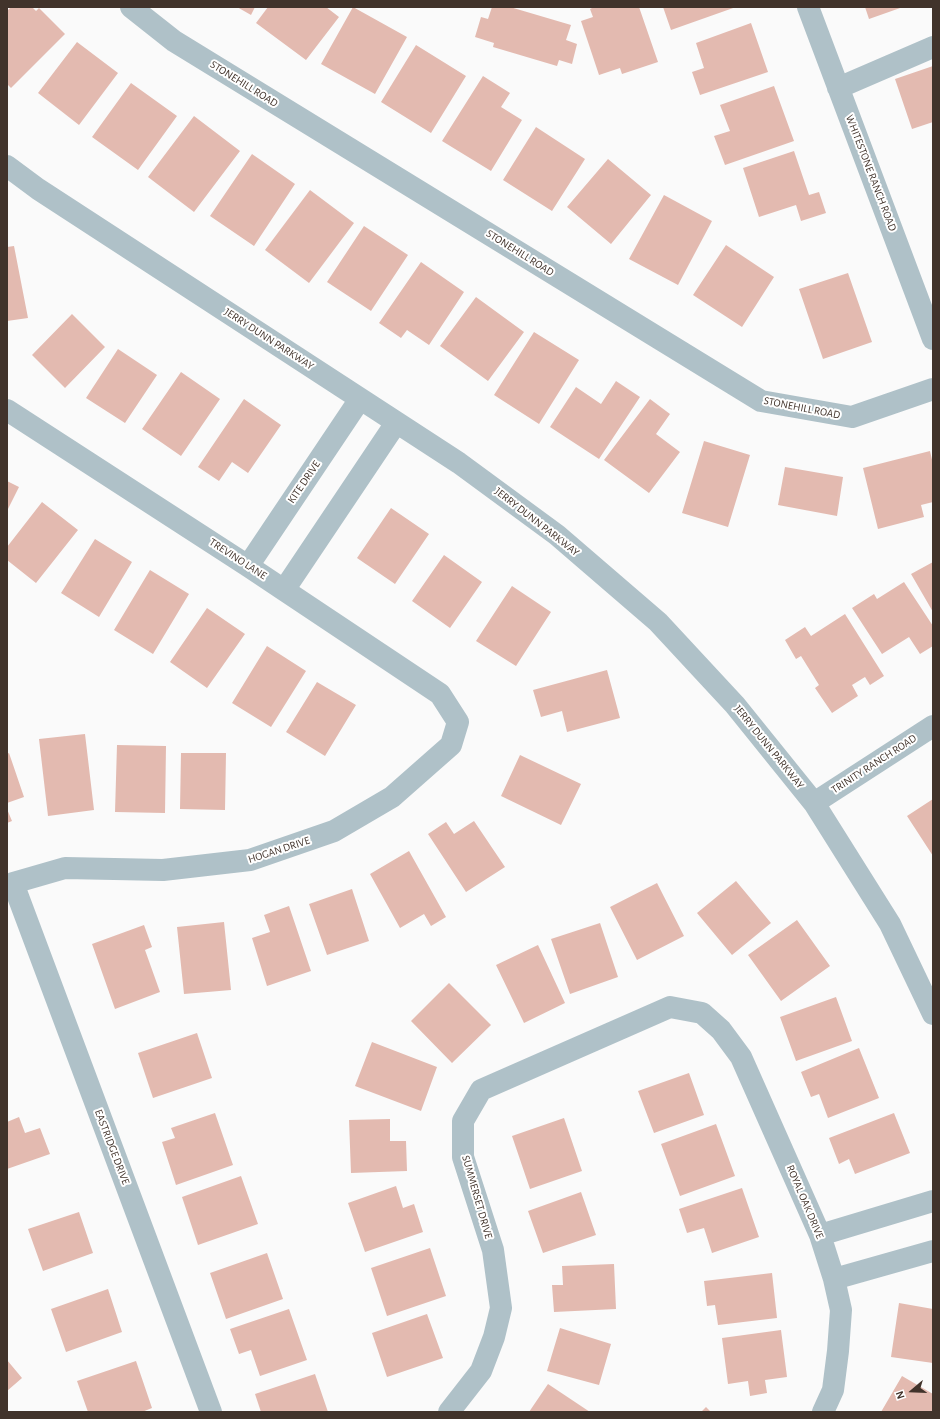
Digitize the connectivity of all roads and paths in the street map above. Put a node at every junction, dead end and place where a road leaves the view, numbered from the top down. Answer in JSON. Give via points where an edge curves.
{"nodes":[{"id":1,"x":131,"y":7,"type":"edge"},
{"id":2,"x":808,"y":7,"type":"edge"},
{"id":3,"x":933,"y":47,"type":"edge"},
{"id":4,"x":838,"y":88,"type":"junction"},
{"id":5,"x":7,"y":166,"type":"edge"},
{"id":6,"x":933,"y":339,"type":"edge"},
{"id":7,"x":933,"y":389,"type":"edge"},
{"id":8,"x":360,"y":399,"type":"junction"},
{"id":9,"x":7,"y":410,"type":"edge"},
{"id":10,"x":396,"y":423,"type":"junction"},
{"id":11,"x":248,"y":566,"type":"junction"},
{"id":12,"x":284,"y":590,"type":"junction"},
{"id":13,"x":458,"y":722,"type":"joint"},
{"id":14,"x":933,"y":726,"type":"edge"},
{"id":15,"x":814,"y":803,"type":"junction"},
{"id":16,"x":10,"y":884,"type":"edge"},
{"id":17,"x":702,"y":1013,"type":"joint"},
{"id":18,"x":933,"y":1014,"type":"edge"},
{"id":19,"x":933,"y":1201,"type":"edge"},
{"id":20,"x":820,"y":1235,"type":"junction"},
{"id":21,"x":933,"y":1251,"type":"edge"},
{"id":22,"x":834,"y":1279,"type":"junction"},
{"id":23,"x":211,"y":1412,"type":"edge"},
{"id":24,"x":448,"y":1412,"type":"edge"},
{"id":25,"x":823,"y":1412,"type":"edge"}],
"edges":[{"from":1,"to":7,"type":"street","name":"STONEHILL ROAD","via":[[180,45],[761,401],[852,417]]},
{"from":2,"to":4,"type":"street","name":"WHITESTONE RANCH ROAD"},
{"from":3,"to":4,"type":"street"},
{"from":4,"to":6,"type":"street","name":"WHITESTONE RANCH ROAD"},
{"from":5,"to":8,"type":"street","name":"JERRY DUNN PARKWAY","via":[[38,189]]},
{"from":8,"to":10,"type":"street","name":"JERRY DUNN PARKWAY"},
{"from":8,"to":11,"type":"street","name":"KITE DRIVE"},
{"from":9,"to":11,"type":"street","name":"TREVINO LANE"},
{"from":10,"to":12,"type":"street"},
{"from":10,"to":15,"type":"street","name":"JERRY DUNN PARKWAY","via":[[459,463],[557,535],[658,622],[735,705]]},
{"from":11,"to":12,"type":"street","name":"TREVINO LANE"},
{"from":12,"to":13,"type":"street","name":"TREVINO LANE","via":[[440,694]]},
{"from":13,"to":16,"type":"street","name":"HOGAN DRIVE","via":[[451,745],[392,797],[334,831],[250,860],[163,870],[65,868]]},
{"from":14,"to":15,"type":"street","name":"TRINITY RANCH ROAD"},
{"from":15,"to":18,"type":"street","name":"JERRY DUNN PARKWAY","via":[[890,924]]},
{"from":16,"to":23,"type":"street","name":"EASTRIDGE DRIVE"},
{"from":17,"to":20,"type":"street","name":"ROYAL OAK DRIVE","via":[[721,1030],[741,1058]]},
{"from":17,"to":24,"type":"street","name":"SUMMERSET DRIVE","via":[[670,1007],[481,1090],[463,1121],[463,1157],[493,1250],[501,1308],[494,1337],[481,1371]]},
{"from":19,"to":20,"type":"street"},
{"from":20,"to":22,"type":"street","name":"ROYAL OAK DRIVE"},
{"from":21,"to":22,"type":"street"},
{"from":22,"to":25,"type":"street","name":"ROYAL OAK DRIVE","via":[[840,1310],[838,1351],[833,1390]]}]}
